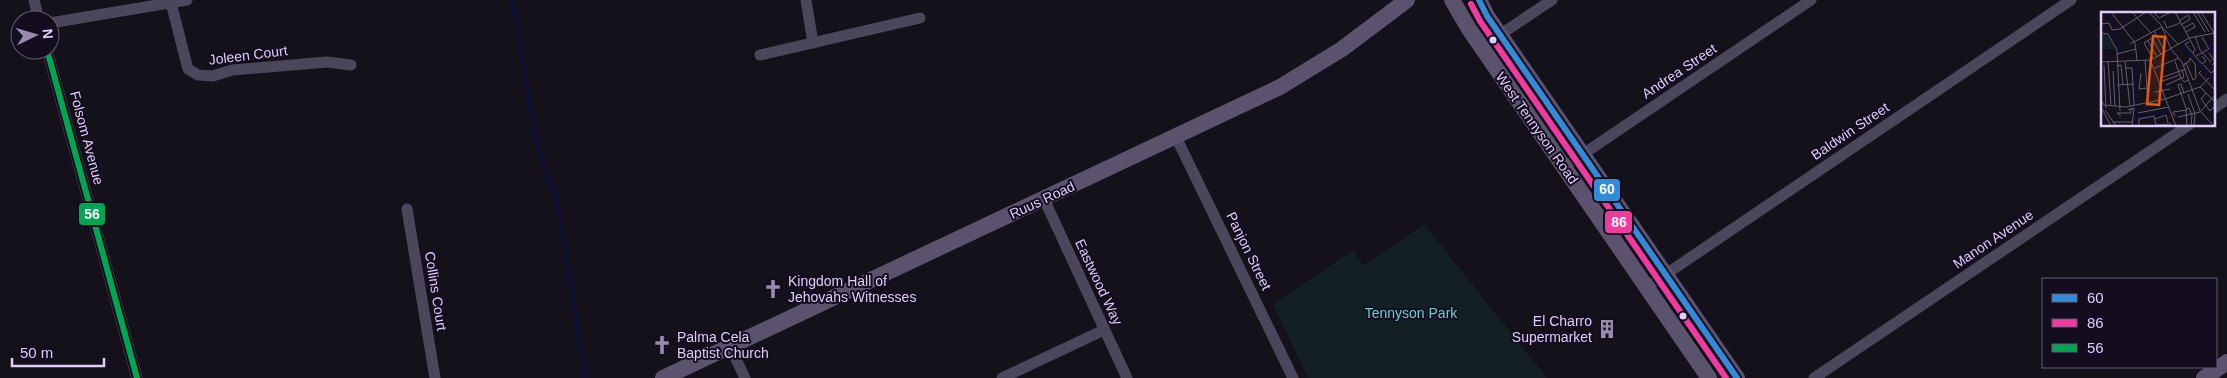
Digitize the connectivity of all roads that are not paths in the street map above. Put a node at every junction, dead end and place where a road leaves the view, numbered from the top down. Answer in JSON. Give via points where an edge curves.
{"nodes":[{"id":1,"x":187,"y":0,"type":"edge"},
{"id":2,"x":806,"y":0,"type":"edge"},
{"id":3,"x":1407,"y":0,"type":"edge"},
{"id":4,"x":1452,"y":0,"type":"edge"},
{"id":5,"x":1479,"y":0,"type":"edge"},
{"id":6,"x":1552,"y":0,"type":"edge"},
{"id":7,"x":1811,"y":0,"type":"edge"},
{"id":8,"x":2071,"y":0,"type":"edge"},
{"id":9,"x":170,"y":3,"type":"junction"},
{"id":10,"x":920,"y":18,"type":"dead end"},
{"id":11,"x":60,"y":21,"type":"edge"},
{"id":12,"x":1501,"y":34,"type":"junction"},
{"id":13,"x":813,"y":43,"type":"junction"},
{"id":14,"x":760,"y":55,"type":"dead end"},
{"id":15,"x":50,"y":60,"type":"edge"},
{"id":16,"x":351,"y":65,"type":"dead end"},
{"id":17,"x":2227,"y":100,"type":"edge"},
{"id":18,"x":2214,"y":108,"type":"edge"},
{"id":19,"x":2188,"y":126,"type":"edge"},
{"id":20,"x":1176,"y":137,"type":"junction"},
{"id":21,"x":1583,"y":154,"type":"junction"},
{"id":22,"x":1564,"y":168,"type":"junction"},
{"id":23,"x":1044,"y":200,"type":"junction"},
{"id":24,"x":407,"y":209,"type":"dead end"},
{"id":25,"x":1666,"y":274,"type":"junction"},
{"id":26,"x":1646,"y":287,"type":"junction"},
{"id":27,"x":1104,"y":330,"type":"junction"},
{"id":28,"x":730,"y":346,"type":"junction"},
{"id":29,"x":2227,"y":362,"type":"edge"},
{"id":30,"x":138,"y":378,"type":"edge"},
{"id":31,"x":435,"y":378,"type":"edge"},
{"id":32,"x":663,"y":378,"type":"edge"},
{"id":33,"x":745,"y":378,"type":"edge"},
{"id":34,"x":1002,"y":378,"type":"edge"},
{"id":35,"x":1126,"y":378,"type":"edge"},
{"id":36,"x":1293,"y":378,"type":"edge"},
{"id":37,"x":1709,"y":378,"type":"edge"},
{"id":38,"x":1737,"y":378,"type":"edge"},
{"id":39,"x":1814,"y":378,"type":"edge"},
{"id":40,"x":2204,"y":378,"type":"edge"}],
"edges":[{"from":1,"to":9,"type":"street"},
{"from":2,"to":13,"type":"street"},
{"from":3,"to":20,"type":"main road","name":"Ruus Road","via":[[1342,49],[1280,87]]},
{"from":4,"to":22,"type":"main road","name":"West Tennyson Road"},
{"from":5,"to":12,"type":"main road","name":"West Tennyson Road"},
{"from":6,"to":12,"type":"street"},
{"from":7,"to":21,"type":"street","name":"Andrea Street"},
{"from":8,"to":25,"type":"street","name":"Baldwin Street"},
{"from":9,"to":11,"type":"street"},
{"from":9,"to":16,"type":"street","name":"Joleen Court","via":[[188,69],[198,75],[328,62]]},
{"from":10,"to":13,"type":"street"},
{"from":12,"to":21,"type":"main road","name":"West Tennyson Road"},
{"from":13,"to":14,"type":"street"},
{"from":15,"to":30,"type":"street","name":"Folsom Avenue"},
{"from":17,"to":18,"type":"street"},
{"from":19,"to":39,"type":"street","name":"Manon Avenue"},
{"from":20,"to":23,"type":"main road","name":"Ruus Road"},
{"from":20,"to":36,"type":"street","name":"Panjon Street"},
{"from":21,"to":22,"type":"street","name":"Andrea Street"},
{"from":21,"to":25,"type":"main road","name":"West Tennyson Road"},
{"from":22,"to":26,"type":"main road","name":"West Tennyson Road"},
{"from":23,"to":27,"type":"street","name":"Eastwood Way"},
{"from":23,"to":28,"type":"main road","name":"Ruus Road"},
{"from":24,"to":31,"type":"street","name":"Collins Court"},
{"from":25,"to":26,"type":"street","name":"Baldwin Street"},
{"from":25,"to":38,"type":"main road","name":"West Tennyson Road"},
{"from":26,"to":37,"type":"main road","name":"West Tennyson Road"},
{"from":27,"to":34,"type":"street"},
{"from":27,"to":35,"type":"street","name":"Eastwood Way"},
{"from":28,"to":32,"type":"main road","name":"Ruus Road"},
{"from":28,"to":33,"type":"street"},
{"from":29,"to":40,"type":"main road"}]}
